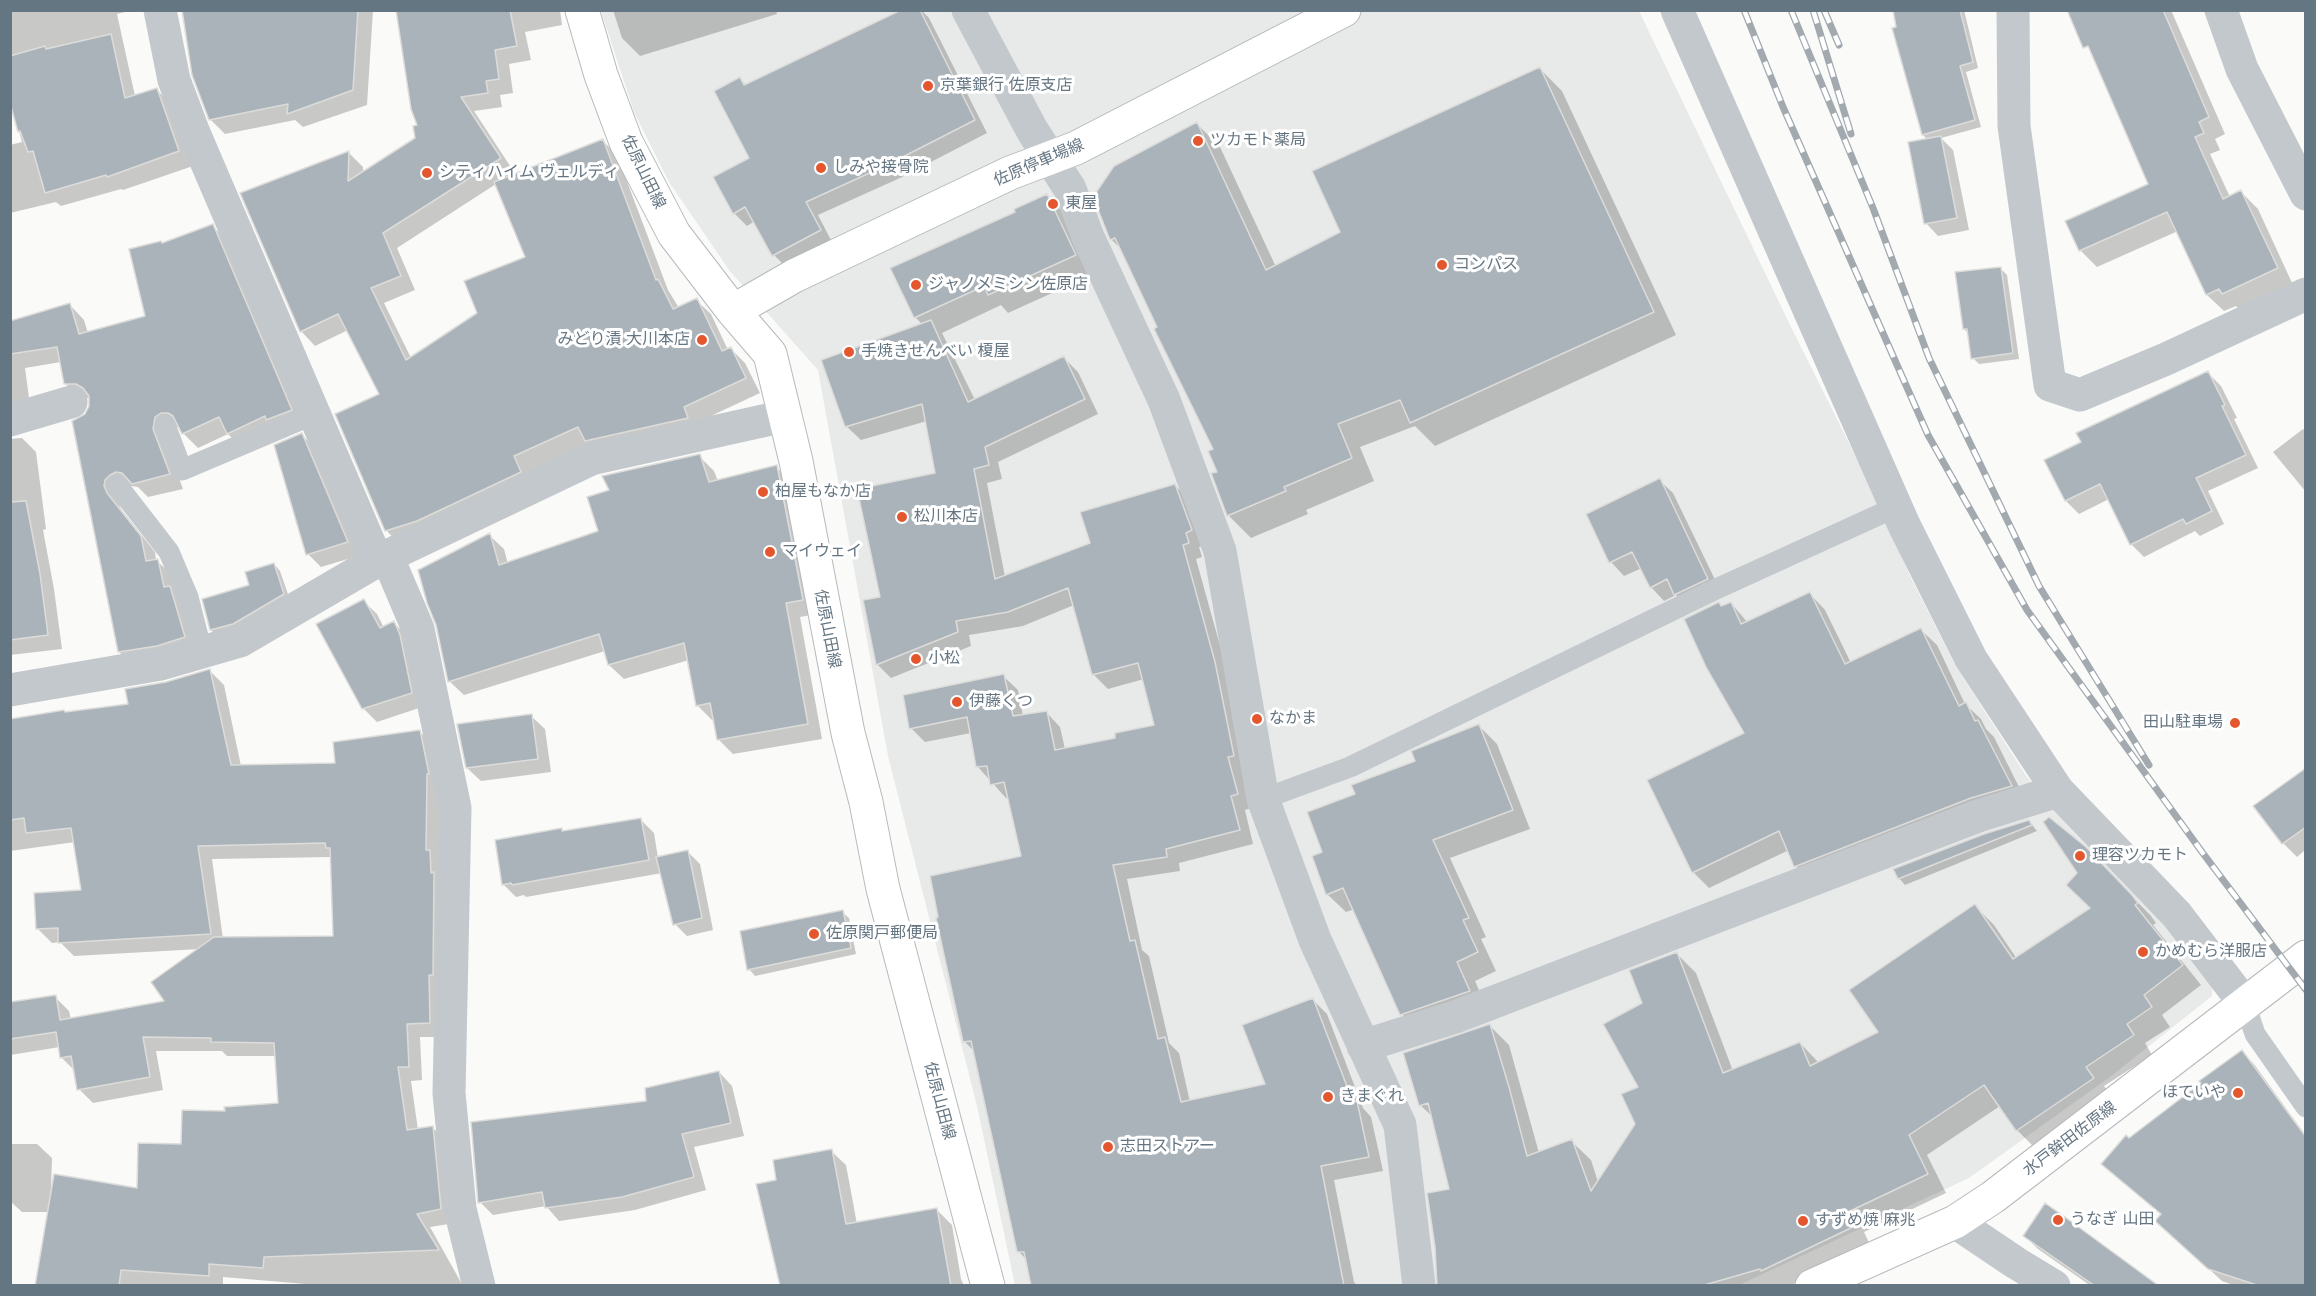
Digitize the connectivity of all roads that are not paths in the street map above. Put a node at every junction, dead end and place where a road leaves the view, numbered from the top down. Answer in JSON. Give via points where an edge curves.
{"nodes":[{"id":1,"x":160,"y":10,"type":"edge"},
{"id":2,"x":582,"y":10,"type":"edge"},
{"id":3,"x":968,"y":10,"type":"edge"},
{"id":4,"x":1344,"y":10,"type":"edge"},
{"id":5,"x":1677,"y":10,"type":"edge"},
{"id":6,"x":2013,"y":10,"type":"edge"},
{"id":7,"x":2221,"y":10,"type":"edge"},
{"id":8,"x":1052,"y":158,"type":"junction"},
{"id":9,"x":2306,"y":194,"type":"edge"},
{"id":10,"x":2306,"y":294,"type":"edge"},
{"id":11,"x":733,"y":311,"type":"junction"},
{"id":12,"x":71,"y":402,"type":"dead end"},
{"id":13,"x":314,"y":414,"type":"junction"},
{"id":14,"x":785,"y":416,"type":"junction"},
{"id":15,"x":10,"y":420,"type":"edge"},
{"id":16,"x":165,"y":425,"type":"dead end"},
{"id":17,"x":117,"y":485,"type":"dead end"},
{"id":18,"x":1896,"y":507,"type":"junction"},
{"id":19,"x":382,"y":559,"type":"junction"},
{"id":20,"x":202,"y":652,"type":"junction"},
{"id":21,"x":10,"y":690,"type":"edge"},
{"id":22,"x":2058,"y":791,"type":"junction"},
{"id":23,"x":1263,"y":799,"type":"junction"},
{"id":24,"x":2306,"y":957,"type":"edge"},
{"id":25,"x":2245,"y":1004,"type":"junction"},
{"id":26,"x":1363,"y":1046,"type":"junction"},
{"id":27,"x":2306,"y":1107,"type":"edge"},
{"id":28,"x":1955,"y":1222,"type":"junction"},
{"id":29,"x":479,"y":1286,"type":"edge"},
{"id":30,"x":988,"y":1286,"type":"edge"},
{"id":31,"x":1419,"y":1286,"type":"edge"},
{"id":32,"x":1812,"y":1286,"type":"edge"},
{"id":33,"x":2054,"y":1286,"type":"edge"}],
"edges":[{"from":1,"to":13,"type":"street","via":[[174,80],[194,133]]},
{"from":2,"to":11,"type":"main road","name":"佐原山田線","via":[[626,142],[674,234]]},
{"from":3,"to":8,"type":"street","via":[[1032,130]]},
{"from":4,"to":8,"type":"main road","name":"佐原停車場線"},
{"from":5,"to":18,"type":"street"},
{"from":6,"to":10,"type":"street","via":[[2014,126],[2050,385],[2080,395]]},
{"from":7,"to":9,"type":"street","via":[[2242,69]]},
{"from":8,"to":11,"type":"main road","name":"佐原停車場線","via":[[1010,173],[794,276]]},
{"from":8,"to":23,"type":"street","via":[[1070,189],[1088,237],[1164,400],[1221,551]]},
{"from":11,"to":14,"type":"main road","name":"佐原山田線","via":[[770,354]]},
{"from":12,"to":15,"type":"street"},
{"from":13,"to":16,"type":"lane","via":[[182,470]]},
{"from":13,"to":19,"type":"street"},
{"from":14,"to":19,"type":"street","via":[[591,459]]},
{"from":14,"to":30,"type":"main road","name":"佐原山田線","via":[[848,734],[884,889]]},
{"from":17,"to":20,"type":"lane","via":[[169,552],[188,597]]},
{"from":18,"to":22,"type":"street","via":[[1971,659]]},
{"from":18,"to":23,"type":"lane","via":[[1714,590],[1350,767]]},
{"from":19,"to":20,"type":"street","via":[[240,641]]},
{"from":19,"to":29,"type":"street","via":[[418,629],[455,808],[449,1093],[460,1209]]},
{"from":20,"to":21,"type":"street","via":[[161,664]]},
{"from":22,"to":25,"type":"street","via":[[2176,915]]},
{"from":22,"to":26,"type":"street","via":[[1978,816],[1455,1017]]},
{"from":23,"to":26,"type":"street","via":[[1315,940]]},
{"from":24,"to":25,"type":"main road","name":"水戸鉾田佐原線"},
{"from":25,"to":27,"type":"lane","via":[[2255,1034]]},
{"from":25,"to":28,"type":"main road","name":"水戸鉾田佐原線"},
{"from":26,"to":31,"type":"street","via":[[1400,1125]]},
{"from":28,"to":32,"type":"main road","name":"水戸鉾田佐原線"},
{"from":28,"to":33,"type":"street"}]}
